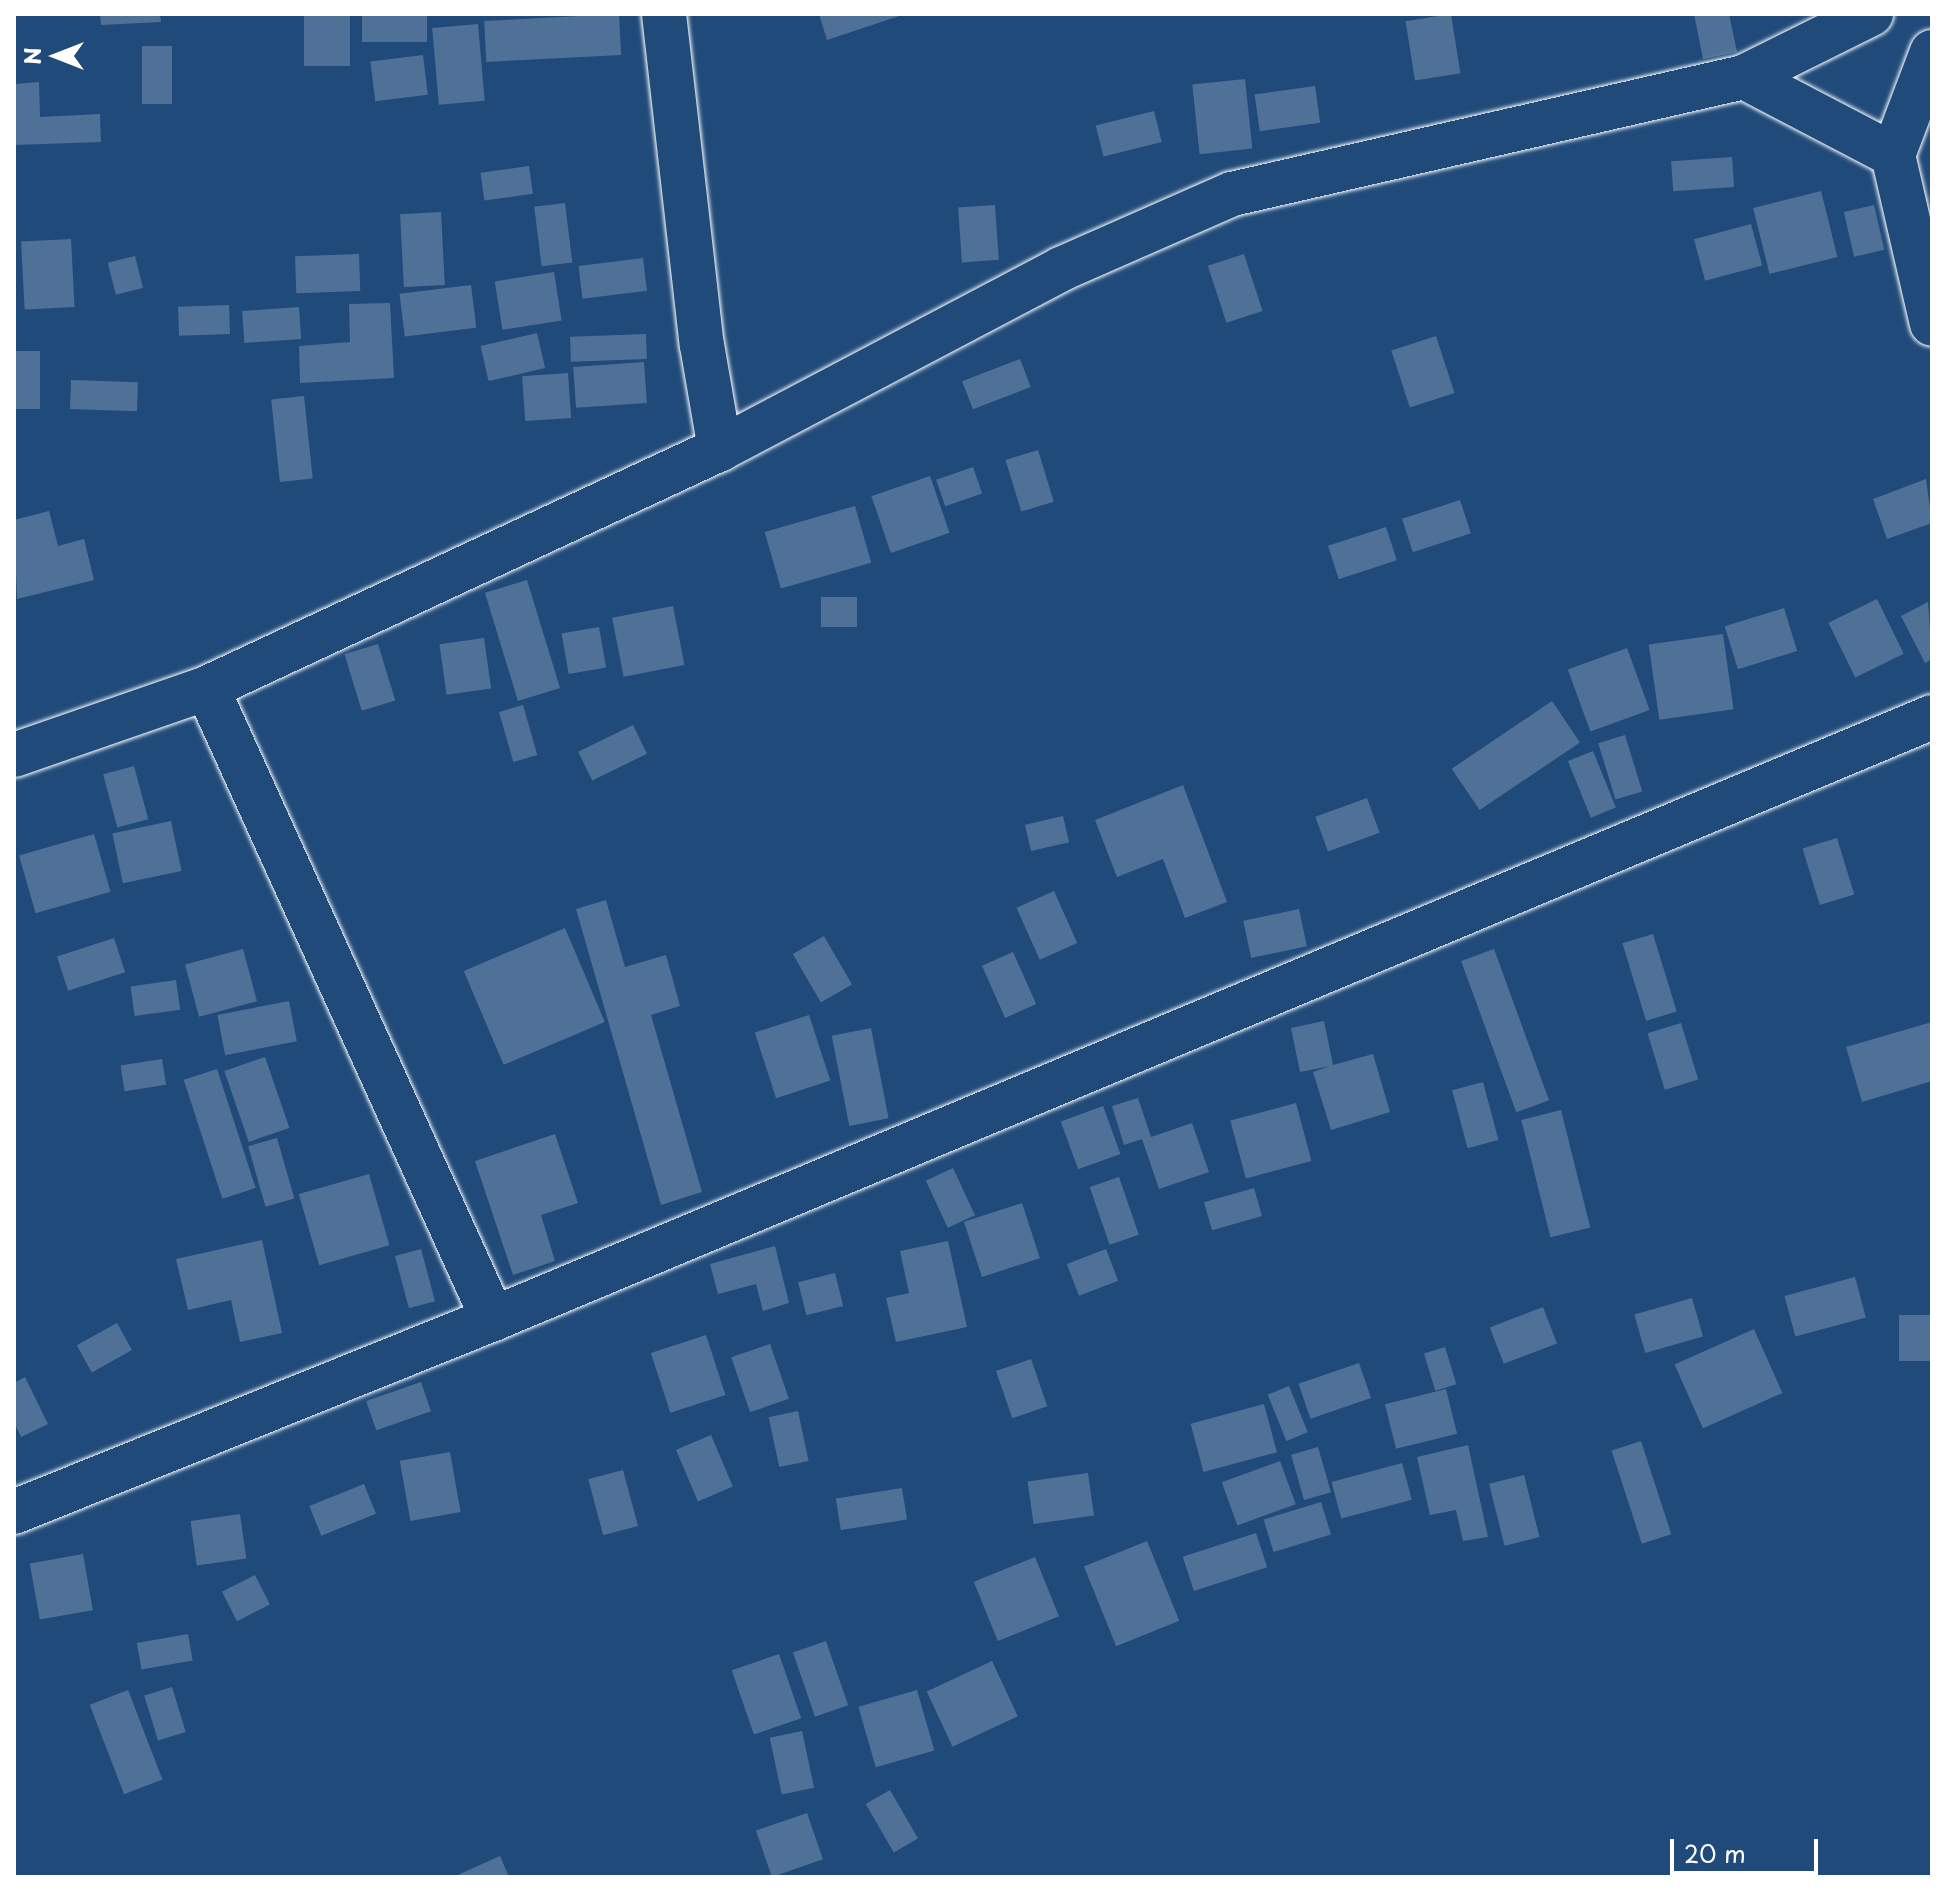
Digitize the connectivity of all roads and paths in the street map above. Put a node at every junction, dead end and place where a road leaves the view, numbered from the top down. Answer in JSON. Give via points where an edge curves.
{"nodes":[{"id":1,"x":664,"y":14,"type":"edge"},
{"id":2,"x":1871,"y":14,"type":"edge"},
{"id":3,"x":1932,"y":52,"type":"edge"},
{"id":4,"x":1744,"y":77,"type":"junction"},
{"id":5,"x":1893,"y":155,"type":"junction"},
{"id":6,"x":1932,"y":324,"type":"edge"},
{"id":7,"x":720,"y":449,"type":"junction"},
{"id":8,"x":207,"y":688,"type":"junction"},
{"id":9,"x":1932,"y":717,"type":"edge"},
{"id":10,"x":14,"y":755,"type":"edge"},
{"id":11,"x":493,"y":1319,"type":"junction"},
{"id":12,"x":14,"y":1512,"type":"edge"}],
"edges":[{"from":1,"to":7,"type":"street","via":[[702,345]]},
{"from":2,"to":4,"type":"street"},
{"from":3,"to":5,"type":"street"},
{"from":4,"to":5,"type":"street"},
{"from":4,"to":7,"type":"street","via":[[1232,194],[1061,269]]},
{"from":5,"to":6,"type":"street"},
{"from":7,"to":8,"type":"street"},
{"from":8,"to":10,"type":"street"},
{"from":8,"to":11,"type":"street"},
{"from":9,"to":11,"type":"street"},
{"from":11,"to":12,"type":"street"}]}
